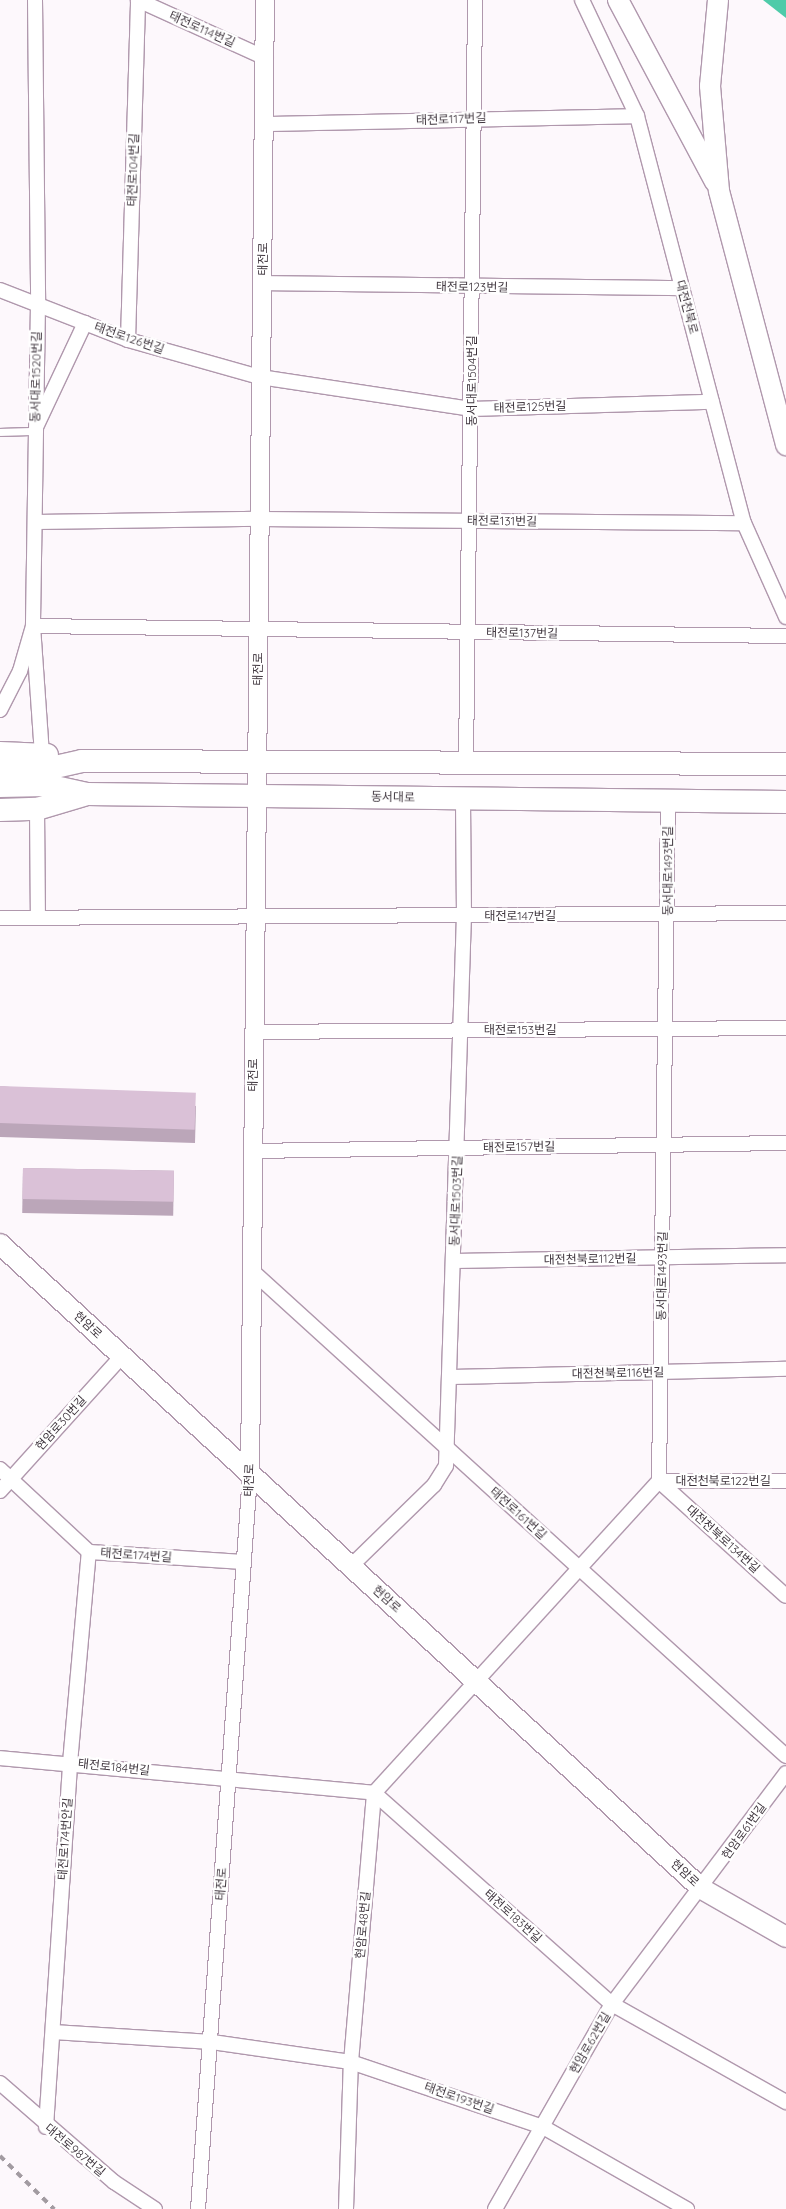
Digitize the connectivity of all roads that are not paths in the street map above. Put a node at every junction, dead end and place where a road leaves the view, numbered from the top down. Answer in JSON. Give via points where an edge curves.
{"nodes":[{"id":1,"x":35,"y":0,"type":"edge"},
{"id":2,"x":138,"y":0,"type":"edge"},
{"id":3,"x":265,"y":0,"type":"edge"},
{"id":4,"x":475,"y":0,"type":"edge"},
{"id":5,"x":582,"y":0,"type":"edge"},
{"id":6,"x":618,"y":0,"type":"edge"},
{"id":7,"x":718,"y":0,"type":"edge"},
{"id":8,"x":265,"y":58,"type":"junction"},
{"id":9,"x":637,"y":116,"type":"junction"},
{"id":10,"x":474,"y":118,"type":"junction"},
{"id":11,"x":265,"y":124,"type":"junction"},
{"id":12,"x":719,"y":190,"type":"junction"},
{"id":13,"x":262,"y":283,"type":"junction"},
{"id":14,"x":472,"y":287,"type":"junction"},
{"id":15,"x":682,"y":288,"type":"junction"},
{"id":16,"x":0,"y":290,"type":"edge"},
{"id":17,"x":38,"y":304,"type":"junction"},
{"id":18,"x":85,"y":323,"type":"junction"},
{"id":19,"x":128,"y":340,"type":"junction"},
{"id":20,"x":260,"y":377,"type":"junction"},
{"id":21,"x":712,"y":402,"type":"junction"},
{"id":22,"x":781,"y":407,"type":"edge"},
{"id":23,"x":472,"y":409,"type":"junction"},
{"id":24,"x":35,"y":431,"type":"junction"},
{"id":25,"x":0,"y":432,"type":"edge"},
{"id":26,"x":786,"y":445,"type":"edge"},
{"id":27,"x":260,"y":519,"type":"junction"},
{"id":28,"x":471,"y":521,"type":"junction"},
{"id":29,"x":36,"y":522,"type":"junction"},
{"id":30,"x":744,"y":523,"type":"junction"},
{"id":31,"x":781,"y":594,"type":"edge"},
{"id":32,"x":786,"y":616,"type":"edge"},
{"id":33,"x":33,"y":626,"type":"junction"},
{"id":34,"x":258,"y":631,"type":"junction"},
{"id":35,"x":470,"y":633,"type":"junction"},
{"id":36,"x":786,"y":636,"type":"edge"},
{"id":37,"x":0,"y":710,"type":"edge"},
{"id":38,"x":0,"y":754,"type":"edge"},
{"id":39,"x":42,"y":755,"type":"junction"},
{"id":40,"x":82,"y":761,"type":"junction"},
{"id":41,"x":257,"y":762,"type":"junction"},
{"id":42,"x":466,"y":763,"type":"junction"},
{"id":43,"x":786,"y":764,"type":"edge"},
{"id":44,"x":0,"y":770,"type":"edge"},
{"id":45,"x":0,"y":786,"type":"edge"},
{"id":46,"x":87,"y":794,"type":"junction"},
{"id":47,"x":257,"y":796,"type":"junction"},
{"id":48,"x":464,"y":798,"type":"junction"},
{"id":49,"x":668,"y":800,"type":"junction"},
{"id":50,"x":786,"y":802,"type":"edge"},
{"id":51,"x":37,"y":809,"type":"junction"},
{"id":52,"x":0,"y":810,"type":"edge"},
{"id":53,"x":786,"y":913,"type":"edge"},
{"id":54,"x":668,"y":914,"type":"junction"},
{"id":55,"x":464,"y":916,"type":"junction"},
{"id":56,"x":0,"y":918,"type":"edge"},
{"id":57,"x":38,"y":918,"type":"junction"},
{"id":58,"x":255,"y":918,"type":"junction"},
{"id":59,"x":666,"y":1028,"type":"junction"},
{"id":60,"x":786,"y":1028,"type":"edge"},
{"id":61,"x":461,"y":1030,"type":"junction"},
{"id":62,"x":253,"y":1032,"type":"junction"},
{"id":63,"x":786,"y":1142,"type":"edge"},
{"id":64,"x":665,"y":1144,"type":"junction"},
{"id":65,"x":458,"y":1148,"type":"junction"},
{"id":66,"x":252,"y":1151,"type":"junction"},
{"id":67,"x":0,"y":1244,"type":"edge"},
{"id":68,"x":786,"y":1255,"type":"edge"},
{"id":69,"x":663,"y":1257,"type":"junction"},
{"id":70,"x":454,"y":1261,"type":"junction"},
{"id":71,"x":250,"y":1270,"type":"junction"},
{"id":72,"x":122,"y":1356,"type":"junction"},
{"id":73,"x":786,"y":1369,"type":"edge"},
{"id":74,"x":661,"y":1372,"type":"junction"},
{"id":75,"x":451,"y":1377,"type":"junction"},
{"id":76,"x":448,"y":1449,"type":"junction"},
{"id":77,"x":0,"y":1469,"type":"edge"},
{"id":78,"x":250,"y":1475,"type":"junction"},
{"id":79,"x":10,"y":1479,"type":"junction"},
{"id":80,"x":786,"y":1481,"type":"edge"},
{"id":81,"x":659,"y":1482,"type":"junction"},
{"id":82,"x":0,"y":1490,"type":"edge"},
{"id":83,"x":89,"y":1552,"type":"junction"},
{"id":84,"x":244,"y":1562,"type":"junction"},
{"id":85,"x":351,"y":1566,"type":"junction"},
{"id":86,"x":578,"y":1567,"type":"junction"},
{"id":87,"x":786,"y":1596,"type":"edge"},
{"id":88,"x":476,"y":1680,"type":"junction"},
{"id":89,"x":786,"y":1756,"type":"edge"},
{"id":90,"x":0,"y":1758,"type":"edge"},
{"id":91,"x":70,"y":1763,"type":"junction"},
{"id":92,"x":786,"y":1773,"type":"edge"},
{"id":93,"x":228,"y":1778,"type":"junction"},
{"id":94,"x":374,"y":1792,"type":"junction"},
{"id":95,"x":702,"y":1889,"type":"junction"},
{"id":96,"x":786,"y":1937,"type":"edge"},
{"id":97,"x":612,"y":2004,"type":"junction"},
{"id":98,"x":53,"y":2032,"type":"junction"},
{"id":99,"x":212,"y":2042,"type":"junction"},
{"id":100,"x":351,"y":2062,"type":"junction"},
{"id":101,"x":0,"y":2083,"type":"edge"},
{"id":102,"x":786,"y":2102,"type":"edge"},
{"id":103,"x":46,"y":2127,"type":"junction"},
{"id":104,"x":542,"y":2127,"type":"junction"},
{"id":105,"x":155,"y":2209,"type":"edge"},
{"id":106,"x":198,"y":2209,"type":"edge"},
{"id":107,"x":346,"y":2209,"type":"edge"},
{"id":108,"x":495,"y":2209,"type":"edge"},
{"id":109,"x":687,"y":2209,"type":"edge"}],
"edges":[{"from":1,"to":17,"type":"street","name":"동서대로1520번길"},
{"from":2,"to":8,"type":"street","name":"태전로114번길"},
{"from":2,"to":19,"type":"street","name":"태전로104번길"},
{"from":3,"to":8,"type":"street","name":"태전로"},
{"from":4,"to":10,"type":"street","name":"동서대로1504번길"},
{"from":5,"to":9,"type":"street","name":"대전천북로"},
{"from":6,"to":12,"type":"main road"},
{"from":7,"to":12,"type":"main road","via":[[710,86]]},
{"from":8,"to":11,"type":"street","name":"태전로"},
{"from":9,"to":10,"type":"street","name":"태전로117번길"},
{"from":9,"to":15,"type":"street","name":"대전천북로"},
{"from":10,"to":11,"type":"street","name":"태전로117번길"},
{"from":10,"to":14,"type":"street","name":"동서대로1504번길"},
{"from":11,"to":13,"type":"street","name":"태전로"},
{"from":12,"to":22,"type":"main road"},
{"from":13,"to":14,"type":"street","name":"태전로123번길"},
{"from":13,"to":20,"type":"street","name":"태전로"},
{"from":14,"to":15,"type":"street","name":"태전로123번길"},
{"from":14,"to":23,"type":"street","name":"동서대로1504번길"},
{"from":15,"to":21,"type":"street","name":"대전천북로"},
{"from":16,"to":17,"type":"street","name":"태전로126번길"},
{"from":17,"to":18,"type":"street","name":"태전로126번길"},
{"from":17,"to":24,"type":"street","name":"동서대로1520번길"},
{"from":18,"to":19,"type":"street","name":"태전로126번길"},
{"from":18,"to":24,"type":"street"},
{"from":19,"to":20,"type":"street","name":"태전로126번길"},
{"from":20,"to":23,"type":"street","name":"태전로125번길"},
{"from":20,"to":27,"type":"street","name":"태전로"},
{"from":21,"to":23,"type":"street","name":"태전로125번길"},
{"from":21,"to":30,"type":"street","name":"대전천북로"},
{"from":22,"to":26,"type":"main road"},
{"from":23,"to":28,"type":"street","name":"동서대로1504번길"},
{"from":24,"to":25,"type":"lane"},
{"from":24,"to":29,"type":"street","name":"동서대로1520번길"},
{"from":27,"to":28,"type":"street","name":"태전로131번길"},
{"from":27,"to":29,"type":"street"},
{"from":27,"to":34,"type":"street","name":"태전로"},
{"from":28,"to":30,"type":"street","name":"태전로131번길"},
{"from":28,"to":35,"type":"street","name":"동서대로1504번길"},
{"from":29,"to":33,"type":"street","name":"동서대로1520번길"},
{"from":30,"to":31,"type":"street","name":"대전천북로"},
{"from":31,"to":32,"type":"street","name":"대전천북로"},
{"from":33,"to":34,"type":"street"},
{"from":33,"to":37,"type":"street","via":[[20,671]]},
{"from":33,"to":39,"type":"street","name":"동서대로1520번길"},
{"from":34,"to":35,"type":"street","name":"태전로137번길"},
{"from":34,"to":41,"type":"street","name":"태전로"},
{"from":35,"to":36,"type":"street","name":"태전로137번길"},
{"from":35,"to":42,"type":"street","name":"동서대로1504번길"},
{"from":38,"to":39,"type":"main road"},
{"from":39,"to":40,"type":"main road"},
{"from":40,"to":41,"type":"main road"},
{"from":40,"to":44,"type":"main road","via":[[42,770]]},
{"from":41,"to":42,"type":"main road"},
{"from":41,"to":47,"type":"street","name":"태전로"},
{"from":42,"to":43,"type":"main road"},
{"from":45,"to":46,"type":"main road","name":"동서대로","via":[[46,785]]},
{"from":46,"to":47,"type":"main road","name":"동서대로"},
{"from":46,"to":51,"type":"main road"},
{"from":47,"to":48,"type":"main road","name":"동서대로"},
{"from":47,"to":58,"type":"street","name":"태전로"},
{"from":48,"to":49,"type":"main road","name":"동서대로"},
{"from":48,"to":55,"type":"street","name":"동서대로1503번길"},
{"from":49,"to":50,"type":"main road","name":"동서대로"},
{"from":49,"to":54,"type":"street","name":"동서대로1493번길"},
{"from":51,"to":52,"type":"main road"},
{"from":51,"to":57,"type":"street"},
{"from":53,"to":54,"type":"street","name":"태전로147번길"},
{"from":54,"to":55,"type":"street","name":"태전로147번길"},
{"from":54,"to":59,"type":"street","name":"동서대로1493번길"},
{"from":55,"to":58,"type":"street","name":"태전로147번길"},
{"from":55,"to":61,"type":"street","name":"동서대로1503번길"},
{"from":56,"to":57,"type":"street"},
{"from":57,"to":58,"type":"street"},
{"from":58,"to":62,"type":"street","name":"태전로"},
{"from":59,"to":60,"type":"street","name":"태전로153번길"},
{"from":59,"to":61,"type":"street","name":"태전로153번길"},
{"from":59,"to":64,"type":"street","name":"동서대로1493번길"},
{"from":61,"to":62,"type":"street","name":"태전로153번길"},
{"from":61,"to":65,"type":"street","name":"동서대로1503번길"},
{"from":62,"to":66,"type":"street","name":"태전로"},
{"from":63,"to":64,"type":"street","name":"태전로157번길"},
{"from":64,"to":65,"type":"street","name":"태전로157번길"},
{"from":64,"to":69,"type":"street","name":"동서대로1493번길"},
{"from":65,"to":66,"type":"street","name":"태전로157번길"},
{"from":65,"to":70,"type":"street","name":"동서대로1503번길"},
{"from":66,"to":71,"type":"street","name":"태전로"},
{"from":67,"to":72,"type":"main road","name":"현암로"},
{"from":68,"to":69,"type":"street","name":"대전천북로112번길"},
{"from":69,"to":70,"type":"street","name":"대전천북로112번길"},
{"from":69,"to":74,"type":"street","name":"동서대로1493번길"},
{"from":70,"to":75,"type":"street","name":"동서대로1503번길"},
{"from":71,"to":76,"type":"street","name":"태전로161번길"},
{"from":71,"to":78,"type":"street","name":"태전로"},
{"from":72,"to":78,"type":"main road","name":"현암로"},
{"from":72,"to":79,"type":"street","name":"현암로30번길"},
{"from":73,"to":74,"type":"street","name":"대전천북로116번길"},
{"from":74,"to":75,"type":"street","name":"대전천북로116번길"},
{"from":74,"to":81,"type":"street","name":"동서대로1493번길"},
{"from":75,"to":76,"type":"street","name":"동서대로1503번길"},
{"from":76,"to":85,"type":"street","name":"동서대로1503번길","via":[[446,1466],[434,1485]]},
{"from":76,"to":86,"type":"street","name":"태전로161번길"},
{"from":77,"to":79,"type":"street","name":"태전로174번길"},
{"from":78,"to":84,"type":"street","name":"태전로"},
{"from":78,"to":85,"type":"main road","name":"현암로"},
{"from":79,"to":82,"type":"street","name":"현암로30번길"},
{"from":79,"to":83,"type":"street","name":"태전로174번길"},
{"from":80,"to":81,"type":"street","name":"대전천북로122번길"},
{"from":81,"to":86,"type":"street"},
{"from":81,"to":87,"type":"street","name":"대전천북로134번길"},
{"from":83,"to":84,"type":"street","name":"태전로174번길"},
{"from":83,"to":91,"type":"street","name":"태전로174번안길"},
{"from":84,"to":93,"type":"street","name":"태전로"},
{"from":85,"to":88,"type":"main road","name":"현암로"},
{"from":86,"to":88,"type":"street"},
{"from":86,"to":89,"type":"street","name":"태전로161번길"},
{"from":88,"to":94,"type":"street"},
{"from":88,"to":95,"type":"main road","name":"현암로"},
{"from":90,"to":91,"type":"street","name":"태전로184번길"},
{"from":91,"to":93,"type":"street","name":"태전로184번길"},
{"from":91,"to":98,"type":"street","name":"태전로174번안길"},
{"from":92,"to":95,"type":"street","name":"현암로61번길"},
{"from":93,"to":94,"type":"street"},
{"from":93,"to":99,"type":"street","name":"태전로"},
{"from":94,"to":97,"type":"street","name":"태전로183번길"},
{"from":94,"to":100,"type":"street","name":"현암로48번길"},
{"from":95,"to":96,"type":"main road","name":"현암로"},
{"from":95,"to":97,"type":"street","name":"현암로62번길"},
{"from":97,"to":102,"type":"street","name":"태전로183번길"},
{"from":97,"to":104,"type":"street","name":"현암로62번길"},
{"from":98,"to":99,"type":"street"},
{"from":98,"to":103,"type":"street","name":"태전로174번안길"},
{"from":99,"to":100,"type":"street","name":"태전로193번길"},
{"from":99,"to":106,"type":"street","name":"태전로"},
{"from":100,"to":104,"type":"street","name":"태전로193번길"},
{"from":100,"to":107,"type":"street","name":"현암로48번길"},
{"from":101,"to":103,"type":"street","name":"대전로987번길"},
{"from":103,"to":105,"type":"street","name":"대전로987번길"},
{"from":104,"to":108,"type":"street","name":"현암로62번길"},
{"from":104,"to":109,"type":"street","name":"태전로193번길"}]}
